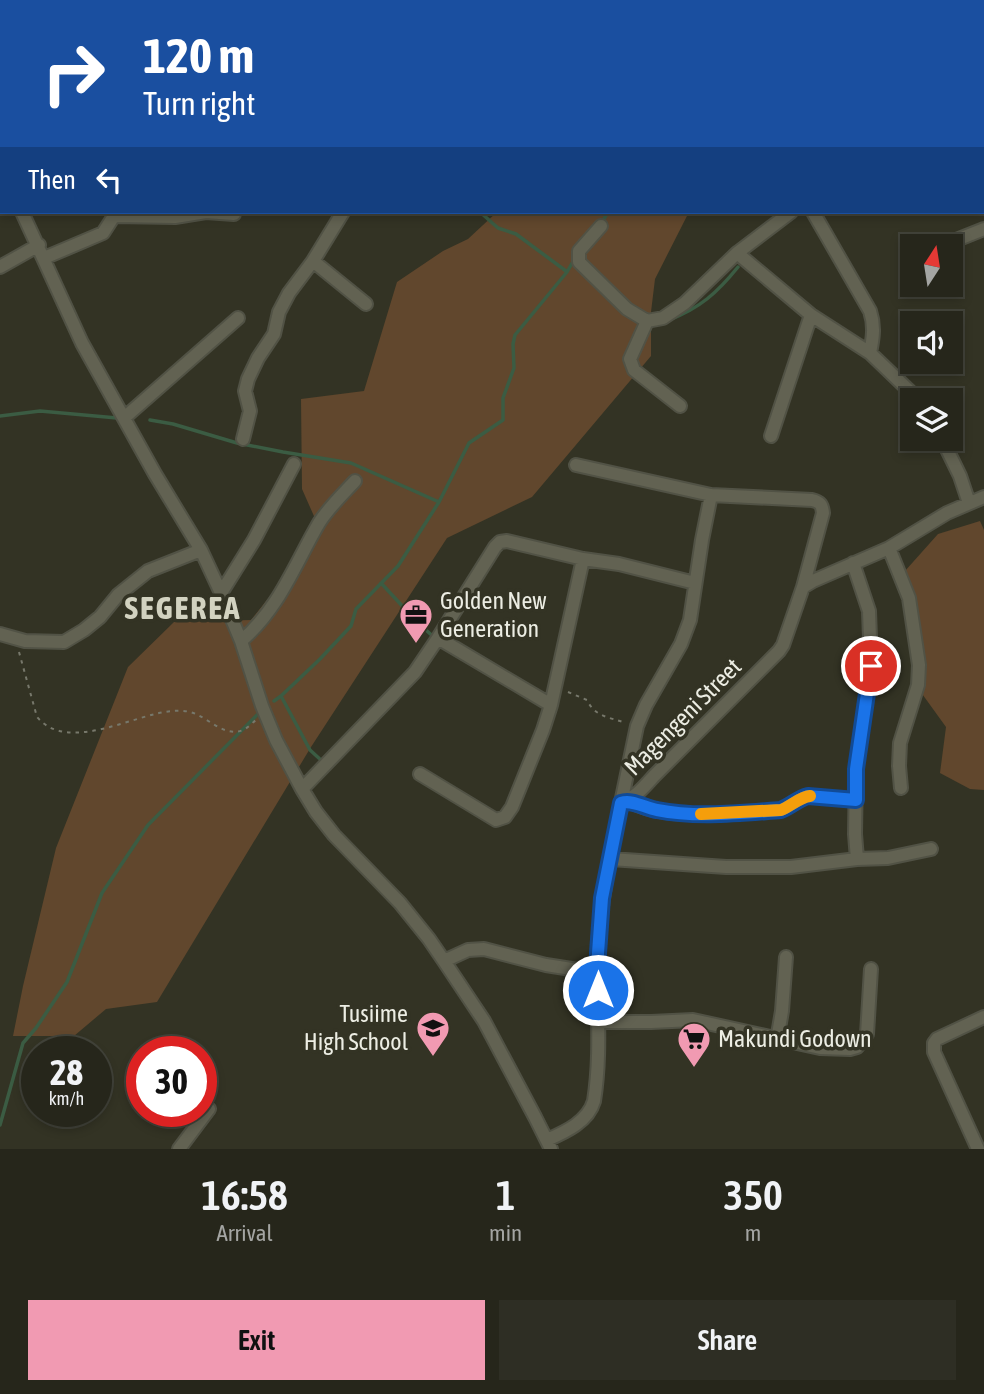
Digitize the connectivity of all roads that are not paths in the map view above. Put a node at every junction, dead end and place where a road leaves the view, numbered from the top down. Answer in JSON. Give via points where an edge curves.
{"nodes":[{"id":1,"x":23,"y":214,"type":"edge"},
{"id":2,"x":114,"y":214,"type":"edge"},
{"id":3,"x":194,"y":214,"type":"edge"},
{"id":4,"x":342,"y":214,"type":"edge"},
{"id":5,"x":789,"y":214,"type":"edge"},
{"id":6,"x":814,"y":214,"type":"edge"},
{"id":7,"x":601,"y":226,"type":"dead end"},
{"id":8,"x":984,"y":229,"type":"edge"},
{"id":9,"x":963,"y":237,"type":"edge"},
{"id":10,"x":39,"y":245,"type":"junction"},
{"id":11,"x":737,"y":253,"type":"junction"},
{"id":12,"x":44,"y":258,"type":"junction"},
{"id":13,"x":313,"y":261,"type":"junction"},
{"id":14,"x":0,"y":267,"type":"edge"},
{"id":15,"x":366,"y":304,"type":"dead end"},
{"id":16,"x":811,"y":315,"type":"junction"},
{"id":17,"x":238,"y":318,"type":"dead end"},
{"id":18,"x":647,"y":321,"type":"junction"},
{"id":19,"x":870,"y":353,"type":"junction"},
{"id":20,"x":906,"y":388,"type":"edge"},
{"id":21,"x":680,"y":406,"type":"dead end"},
{"id":22,"x":124,"y":418,"type":"junction"},
{"id":23,"x":771,"y":436,"type":"dead end"},
{"id":24,"x":243,"y":439,"type":"dead end"},
{"id":25,"x":948,"y":451,"type":"edge"},
{"id":26,"x":294,"y":464,"type":"dead end"},
{"id":27,"x":576,"y":465,"type":"dead end"},
{"id":28,"x":355,"y":481,"type":"dead end"},
{"id":29,"x":711,"y":495,"type":"junction"},
{"id":30,"x":984,"y":497,"type":"edge"},
{"id":31,"x":969,"y":503,"type":"junction"},
{"id":32,"x":889,"y":548,"type":"junction"},
{"id":33,"x":201,"y":550,"type":"junction"},
{"id":34,"x":583,"y":558,"type":"junction"},
{"id":35,"x":853,"y":563,"type":"junction"},
{"id":36,"x":695,"y":583,"type":"junction"},
{"id":37,"x":803,"y":587,"type":"junction"},
{"id":38,"x":221,"y":593,"type":"junction"},
{"id":39,"x":0,"y":634,"type":"edge"},
{"id":40,"x":438,"y":638,"type":"junction"},
{"id":41,"x":241,"y":641,"type":"junction"},
{"id":42,"x":551,"y":705,"type":"junction"},
{"id":43,"x":420,"y":774,"type":"dead end"},
{"id":44,"x":901,"y":788,"type":"dead end"},
{"id":45,"x":302,"y":789,"type":"junction"},
{"id":46,"x":856,"y":800,"type":"junction"},
{"id":47,"x":625,"y":802,"type":"junction"},
{"id":48,"x":932,"y":849,"type":"dead end"},
{"id":49,"x":611,"y":859,"type":"junction"},
{"id":50,"x":857,"y":859,"type":"junction"},
{"id":51,"x":786,"y":957,"type":"dead end"},
{"id":52,"x":444,"y":961,"type":"junction"},
{"id":53,"x":871,"y":969,"type":"dead end"},
{"id":54,"x":597,"y":973,"type":"junction"},
{"id":55,"x":984,"y":1017,"type":"edge"},
{"id":56,"x":599,"y":1021,"type":"junction"},
{"id":57,"x":777,"y":1040,"type":"junction"},
{"id":58,"x":196,"y":1127,"type":"edge"},
{"id":59,"x":549,"y":1145,"type":"edge"},
{"id":60,"x":179,"y":1149,"type":"edge"},
{"id":61,"x":978,"y":1149,"type":"edge"}],
"edges":[{"from":1,"to":10,"type":"street"},
{"from":2,"to":3,"type":"street"},
{"from":2,"to":12,"type":"street","via":[[103,233]]},
{"from":4,"to":13,"type":"street"},
{"from":5,"to":11,"type":"street"},
{"from":6,"to":19,"type":"street","via":[[870,311],[874,331]]},
{"from":7,"to":18,"type":"street","via":[[579,251],[579,262],[627,309]]},
{"from":8,"to":9,"type":"street"},
{"from":10,"to":12,"type":"street"},
{"from":10,"to":14,"type":"street"},
{"from":11,"to":16,"type":"street"},
{"from":11,"to":18,"type":"street","via":[[685,303],[663,318]]},
{"from":12,"to":22,"type":"street","via":[[82,343]]},
{"from":13,"to":15,"type":"street"},
{"from":13,"to":24,"type":"street","via":[[289,293],[274,334],[245,387],[250,411]]},
{"from":16,"to":19,"type":"street"},
{"from":16,"to":23,"type":"street"},
{"from":17,"to":22,"type":"street"},
{"from":18,"to":21,"type":"street","via":[[631,364]]},
{"from":19,"to":20,"type":"street"},
{"from":22,"to":33,"type":"street"},
{"from":25,"to":31,"type":"street"},
{"from":26,"to":38,"type":"street"},
{"from":27,"to":29,"type":"street"},
{"from":28,"to":41,"type":"street","via":[[321,519],[269,612]]},
{"from":29,"to":36,"type":"street"},
{"from":29,"to":37,"type":"street","name":"Magengeni Street","via":[[820,502],[823,513]]},
{"from":30,"to":31,"type":"street"},
{"from":31,"to":32,"type":"street"},
{"from":32,"to":35,"type":"street"},
{"from":32,"to":44,"type":"street","via":[[909,598],[919,664],[918,685],[900,743]]},
{"from":33,"to":38,"type":"street"},
{"from":33,"to":39,"type":"street","via":[[148,571],[100,617],[64,642],[25,641]]},
{"from":34,"to":36,"type":"street"},
{"from":34,"to":40,"type":"street","via":[[500,542]]},
{"from":34,"to":42,"type":"street"},
{"from":35,"to":37,"type":"street"},
{"from":35,"to":46,"type":"street","via":[[869,611],[871,666]]},
{"from":36,"to":47,"type":"street","via":[[691,620],[637,726]]},
{"from":37,"to":47,"type":"street","name":"Magengeni Street","via":[[779,651]]},
{"from":38,"to":41,"type":"street"},
{"from":40,"to":42,"type":"street"},
{"from":40,"to":45,"type":"street","via":[[415,672]]},
{"from":41,"to":45,"type":"street","via":[[276,740]]},
{"from":42,"to":43,"type":"street","via":[[505,817],[496,820]]},
{"from":45,"to":52,"type":"street","via":[[334,835],[400,903]]},
{"from":46,"to":47,"type":"street","via":[[808,796],[781,810],[681,814]]},
{"from":46,"to":50,"type":"street"},
{"from":47,"to":49,"type":"street","name":"Magengeni Street"},
{"from":48,"to":50,"type":"street"},
{"from":49,"to":50,"type":"street","via":[[755,868]]},
{"from":49,"to":54,"type":"street","name":"Magengeni Street","via":[[602,898]]},
{"from":51,"to":57,"type":"street"},
{"from":52,"to":54,"type":"street","via":[[468,950],[484,949]]},
{"from":52,"to":59,"type":"street","via":[[484,1021]]},
{"from":53,"to":57,"type":"street","via":[[867,1034],[857,1047],[820,1048]]},
{"from":54,"to":56,"type":"street","name":"Magengeni Street"},
{"from":55,"to":61,"type":"street","via":[[934,1043]]},
{"from":56,"to":57,"type":"street","via":[[693,1020]]},
{"from":56,"to":59,"type":"street","name":"Magengeni Street","via":[[592,1110]]},
{"from":58,"to":60,"type":"street"}]}
